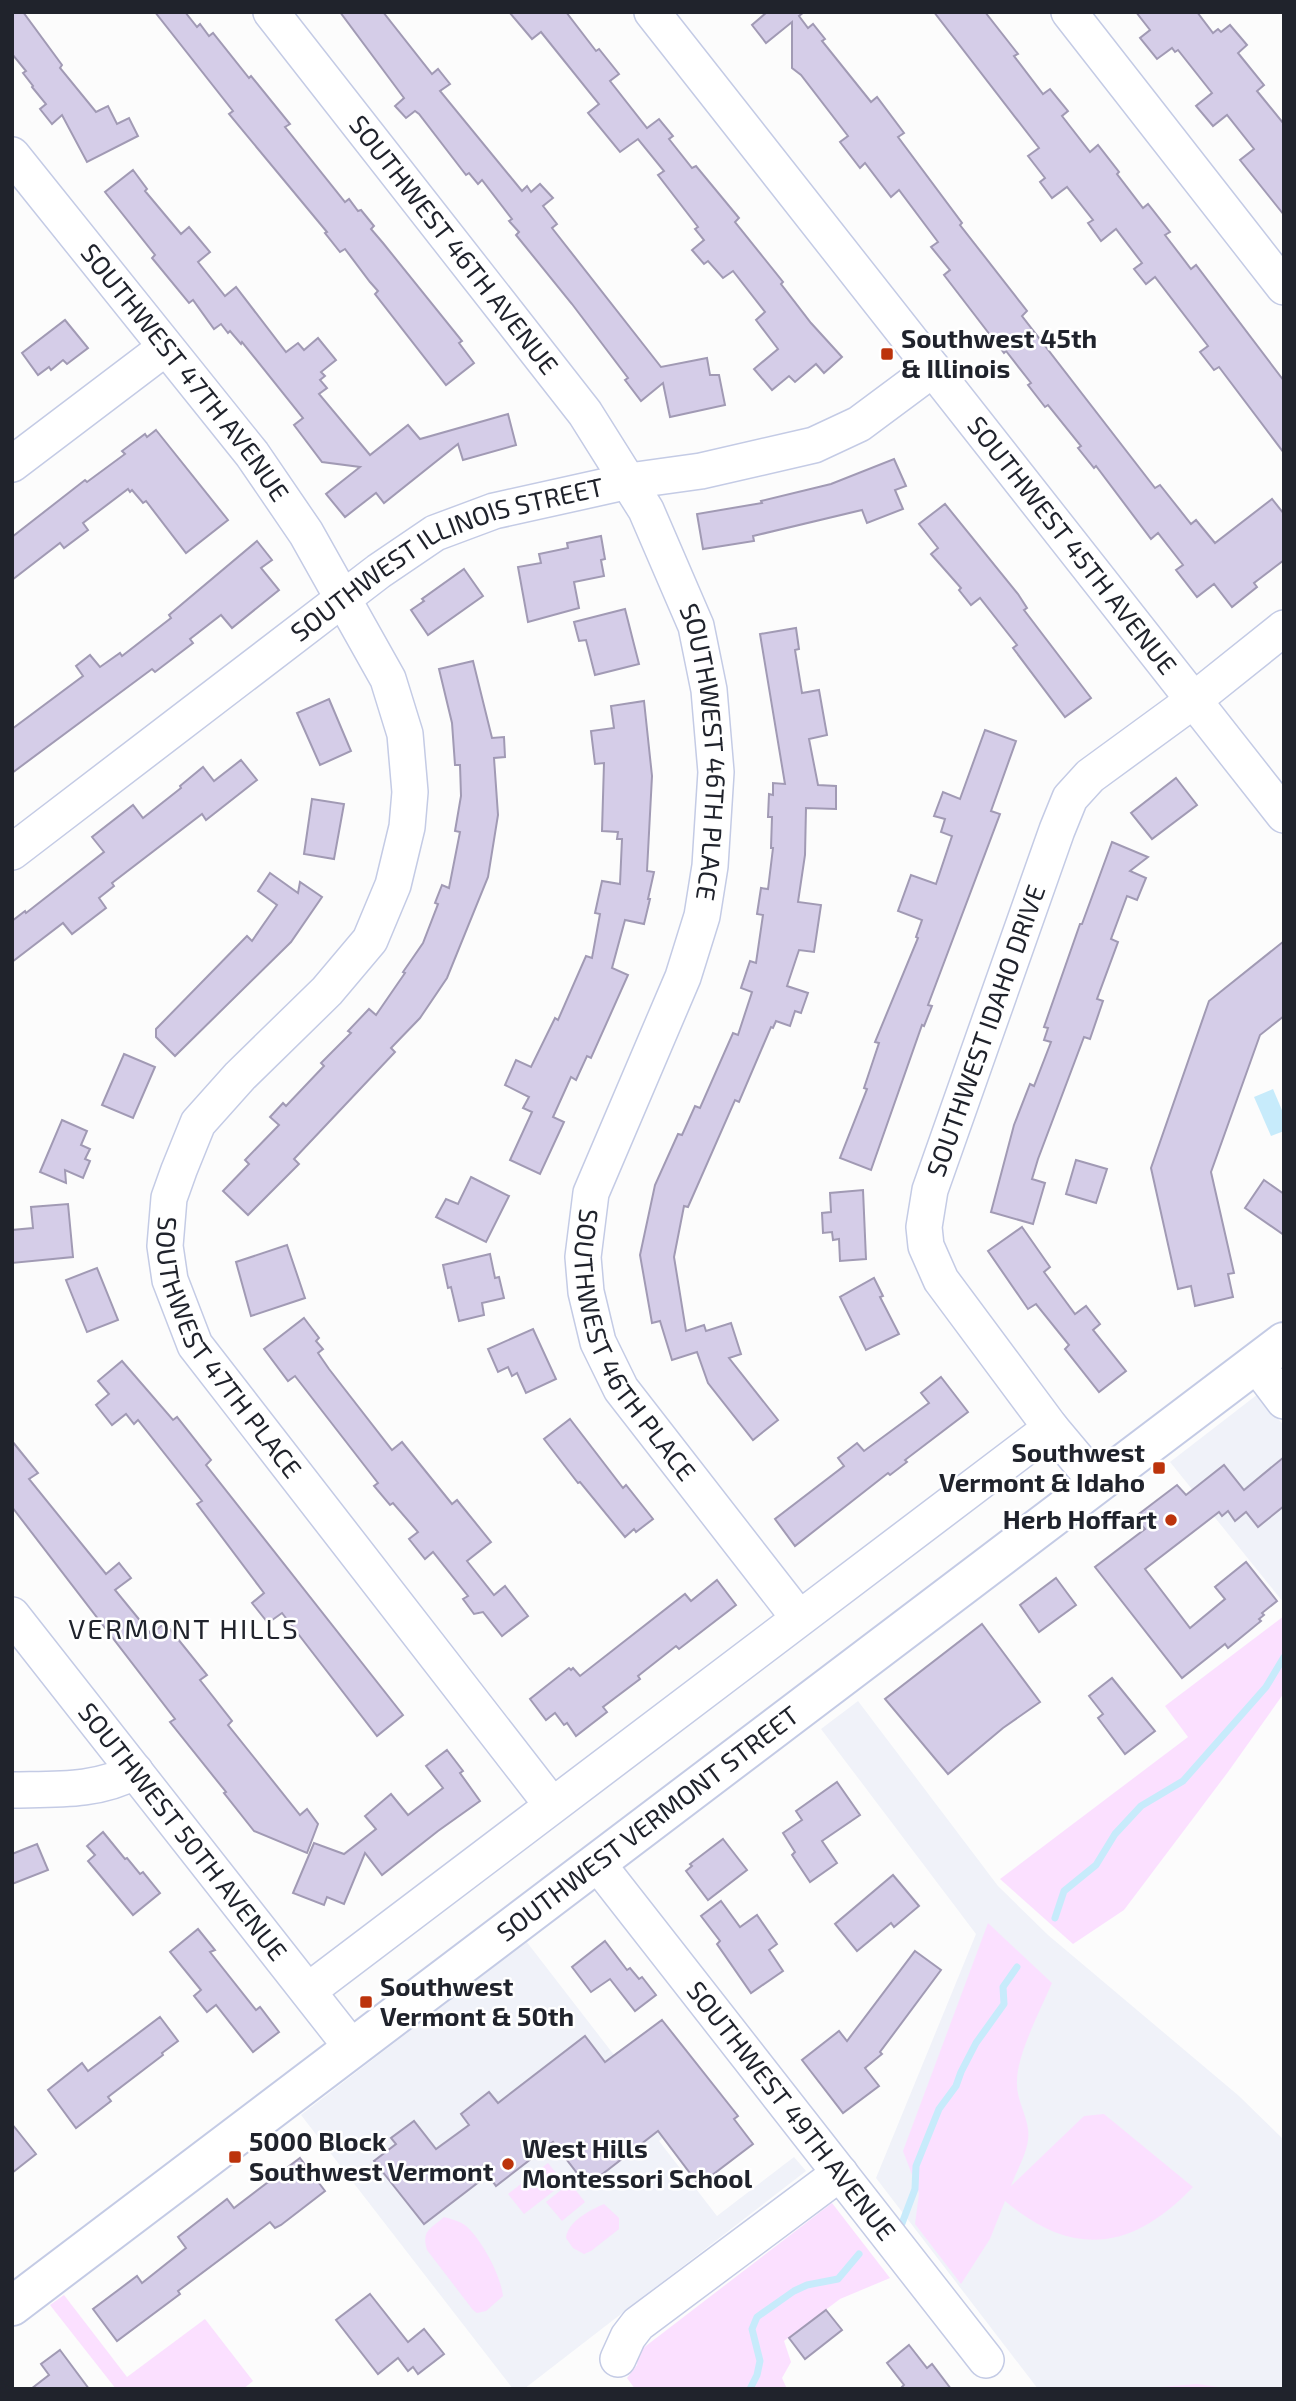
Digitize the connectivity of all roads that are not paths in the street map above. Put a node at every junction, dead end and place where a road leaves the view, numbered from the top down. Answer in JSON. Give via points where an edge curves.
{"nodes":[{"id":1,"x":271,"y":12,"type":"edge"},
{"id":2,"x":652,"y":12,"type":"edge"},
{"id":3,"x":1069,"y":12,"type":"edge"},
{"id":4,"x":12,"y":155,"type":"edge"},
{"id":5,"x":1284,"y":288,"type":"edge"},
{"id":6,"x":165,"y":348,"type":"junction"},
{"id":7,"x":933,"y":369,"type":"junction"},
{"id":8,"x":12,"y":464,"type":"edge"},
{"id":9,"x":629,"y":481,"type":"junction"},
{"id":10,"x":344,"y":599,"type":"junction"},
{"id":11,"x":1284,"y":628,"type":"edge"},
{"id":12,"x":1194,"y":699,"type":"junction"},
{"id":13,"x":1284,"y":815,"type":"edge"},
{"id":14,"x":12,"y":852,"type":"edge"},
{"id":15,"x":1270,"y":1353,"type":"edge"},
{"id":16,"x":1284,"y":1401,"type":"edge"},
{"id":17,"x":1051,"y":1428,"type":"junction"},
{"id":18,"x":1098,"y":1483,"type":"junction"},
{"id":19,"x":12,"y":1615,"type":"edge"},
{"id":20,"x":799,"y":1618,"type":"junction"},
{"id":21,"x":135,"y":1771,"type":"junction"},
{"id":22,"x":12,"y":1790,"type":"edge"},
{"id":23,"x":552,"y":1805,"type":"junction"},
{"id":24,"x":597,"y":1863,"type":"junction"},
{"id":25,"x":308,"y":1991,"type":"junction"},
{"id":26,"x":353,"y":2049,"type":"junction"},
{"id":27,"x":840,"y":2173,"type":"junction"},
{"id":28,"x":12,"y":2306,"type":"edge"},
{"id":29,"x":618,"y":2359,"type":"dead end"},
{"id":30,"x":986,"y":2360,"type":"dead end"}],
"edges":[{"from":1,"to":9,"type":"street","name":"SOUTHWEST 46TH AVENUE","via":[[537,350]]},
{"from":2,"to":7,"type":"street","name":"SOUTHWEST 45TH AVENUE"},
{"from":3,"to":5,"type":"street"},
{"from":4,"to":6,"type":"street","name":"SOUTHWEST 47TH AVENUE"},
{"from":6,"to":8,"type":"street"},
{"from":6,"to":10,"type":"street","name":"SOUTHWEST 47TH AVENUE","via":[[252,454]]},
{"from":7,"to":9,"type":"street","name":"SOUTHWEST ILLINOIS STREET","via":[[859,424],[814,445],[701,471]]},
{"from":7,"to":12,"type":"street","name":"SOUTHWEST 45TH AVENUE"},
{"from":9,"to":10,"type":"street","name":"SOUTHWEST ILLINOIS STREET","via":[[494,511],[453,525],[415,545]]},
{"from":9,"to":20,"type":"street","name":"SOUTHWEST 46TH PLACE","via":[[696,626],[709,690],[715,786],[702,916],[684,976],[591,1193],[583,1257],[586,1292],[598,1342],[621,1390]]},
{"from":10,"to":14,"type":"street","name":"SOUTHWEST ILLINOIS STREET"},
{"from":10,"to":23,"type":"street","name":"SOUTHWEST 47TH PLACE","via":[[388,679],[405,734],[410,792],[393,885],[370,940],[327,991],[198,1123],[169,1198],[165,1246],[170,1280],[195,1345],[215,1373]]},
{"from":11,"to":12,"type":"street","name":"SOUTHWEST IDAHO DRIVE"},
{"from":12,"to":13,"type":"street","name":"SOUTHWEST 45TH AVENUE"},
{"from":12,"to":17,"type":"street","name":"SOUTHWEST IDAHO DRIVE","via":[[1090,776],[1070,798],[925,1213],[926,1245],[941,1280]]},
{"from":15,"to":16,"type":"street"},
{"from":15,"to":18,"type":"main road","name":"SOUTHWEST VERMONT STREET"},
{"from":17,"to":18,"type":"street","name":"SOUTHWEST IDAHO DRIVE"},
{"from":17,"to":20,"type":"street"},
{"from":18,"to":24,"type":"main road","name":"SOUTHWEST VERMONT STREET"},
{"from":19,"to":21,"type":"street","name":"SOUTHWEST 50TH AVENUE"},
{"from":20,"to":23,"type":"street"},
{"from":21,"to":22,"type":"street","via":[[94,1786]]},
{"from":21,"to":25,"type":"street","name":"SOUTHWEST 50TH AVENUE"},
{"from":23,"to":25,"type":"street"},
{"from":24,"to":26,"type":"main road","name":"SOUTHWEST VERMONT STREET"},
{"from":24,"to":27,"type":"street","name":"SOUTHWEST 49TH AVENUE"},
{"from":25,"to":26,"type":"street","name":"SOUTHWEST 50TH AVENUE"},
{"from":26,"to":28,"type":"main road","name":"SOUTHWEST VERMONT STREET"},
{"from":27,"to":29,"type":"street","via":[[638,2324]]},
{"from":27,"to":30,"type":"street","name":"SOUTHWEST 49TH AVENUE"}]}
